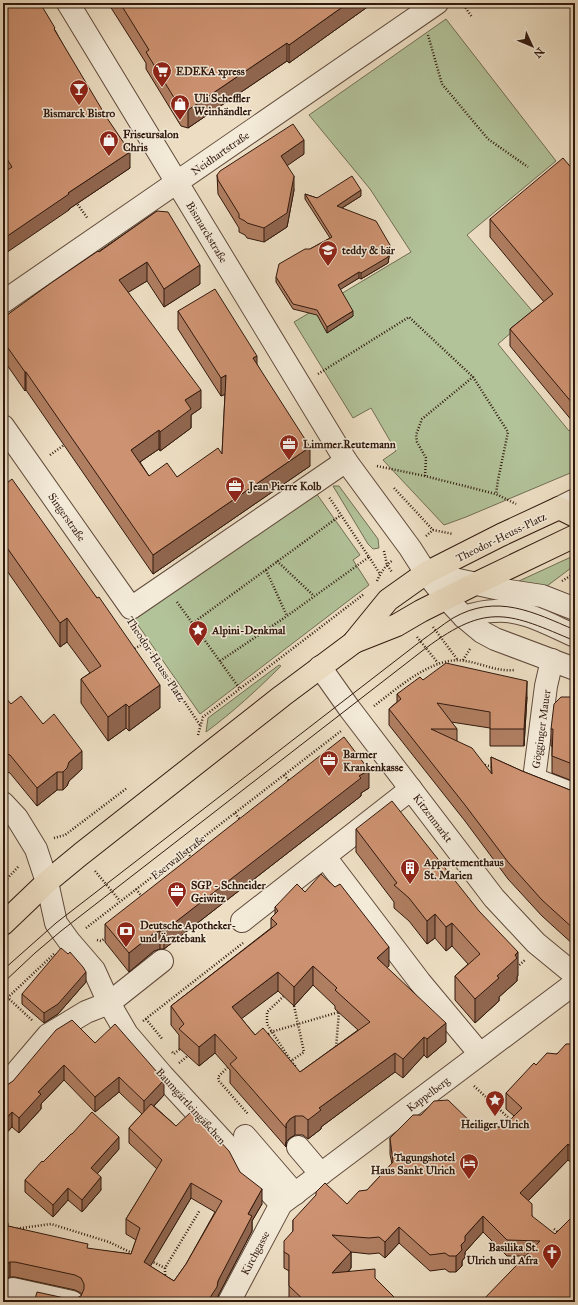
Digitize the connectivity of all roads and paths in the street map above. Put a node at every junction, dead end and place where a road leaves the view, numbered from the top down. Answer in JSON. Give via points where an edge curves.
{"nodes":[{"id":1,"x":68,"y":3,"type":"edge"},
{"id":2,"x":437,"y":3,"type":"edge"},
{"id":3,"x":462,"y":3,"type":"edge"},
{"id":4,"x":418,"y":16,"type":"junction"},
{"id":5,"x":472,"y":16,"type":"dead end"},
{"id":6,"x":528,"y":167,"type":"dead end"},
{"id":7,"x":177,"y":183,"type":"junction"},
{"id":8,"x":73,"y":197,"type":"edge"},
{"id":9,"x":100,"y":236,"type":"junction"},
{"id":10,"x":3,"y":302,"type":"edge"},
{"id":11,"x":473,"y":377,"type":"junction"},
{"id":12,"x":299,"y":385,"type":"junction"},
{"id":13,"x":3,"y":426,"type":"edge"},
{"id":14,"x":68,"y":442,"type":"edge"},
{"id":15,"x":346,"y":461,"type":"junction"},
{"id":16,"x":32,"y":468,"type":"junction"},
{"id":17,"x":380,"y":472,"type":"dead end"},
{"id":18,"x":425,"y":476,"type":"junction"},
{"id":19,"x":318,"y":481,"type":"junction"},
{"id":20,"x":390,"y":483,"type":"dead end"},
{"id":21,"x":496,"y":494,"type":"junction"},
{"id":22,"x":520,"y":506,"type":"dead end"},
{"id":23,"x":570,"y":508,"type":"edge"},
{"id":24,"x":341,"y":515,"type":"junction"},
{"id":25,"x":433,"y":530,"type":"dead end"},
{"id":26,"x":575,"y":536,"type":"edge"},
{"id":27,"x":410,"y":548,"type":"junction"},
{"id":28,"x":369,"y":556,"type":"junction"},
{"id":29,"x":277,"y":562,"type":"junction"},
{"id":30,"x":266,"y":570,"type":"junction"},
{"id":31,"x":426,"y":573,"type":"junction"},
{"id":32,"x":380,"y":574,"type":"junction"},
{"id":33,"x":376,"y":584,"type":"dead end"},
{"id":34,"x":475,"y":584,"type":"junction"},
{"id":35,"x":165,"y":585,"type":"junction"},
{"id":36,"x":364,"y":594,"type":"dead end"},
{"id":37,"x":314,"y":596,"type":"junction"},
{"id":38,"x":446,"y":598,"type":"junction"},
{"id":39,"x":131,"y":608,"type":"junction"},
{"id":40,"x":575,"y":609,"type":"edge"},
{"id":41,"x":287,"y":616,"type":"junction"},
{"id":42,"x":464,"y":617,"type":"junction"},
{"id":43,"x":192,"y":623,"type":"junction"},
{"id":44,"x":575,"y":636,"type":"edge"},
{"id":45,"x":417,"y":637,"type":"dead end"},
{"id":46,"x":144,"y":642,"type":"junction"},
{"id":47,"x":353,"y":643,"type":"junction"},
{"id":48,"x":128,"y":652,"type":"edge"},
{"id":49,"x":552,"y":660,"type":"junction"},
{"id":50,"x":220,"y":661,"type":"junction"},
{"id":51,"x":438,"y":663,"type":"junction"},
{"id":52,"x":320,"y":668,"type":"junction"},
{"id":53,"x":575,"y":669,"type":"edge"},
{"id":54,"x":507,"y":671,"type":"dead end"},
{"id":55,"x":240,"y":689,"type":"junction"},
{"id":56,"x":350,"y":724,"type":"junction"},
{"id":57,"x":200,"y":725,"type":"junction"},
{"id":58,"x":198,"y":736,"type":"dead end"},
{"id":59,"x":344,"y":737,"type":"edge"},
{"id":60,"x":485,"y":765,"type":"edge"},
{"id":61,"x":499,"y":769,"type":"edge"},
{"id":62,"x":284,"y":775,"type":"junction"},
{"id":63,"x":292,"y":784,"type":"edge"},
{"id":64,"x":129,"y":786,"type":"dead end"},
{"id":65,"x":412,"y":789,"type":"junction"},
{"id":66,"x":575,"y":795,"type":"edge"},
{"id":67,"x":3,"y":803,"type":"edge"},
{"id":68,"x":235,"y":813,"type":"junction"},
{"id":69,"x":242,"y":822,"type":"edge"},
{"id":70,"x":36,"y":849,"type":"junction"},
{"id":71,"x":186,"y":850,"type":"junction"},
{"id":72,"x":325,"y":857,"type":"junction"},
{"id":73,"x":194,"y":860,"type":"edge"},
{"id":74,"x":47,"y":882,"type":"junction"},
{"id":75,"x":3,"y":883,"type":"edge"},
{"id":76,"x":136,"y":889,"type":"junction"},
{"id":77,"x":144,"y":899,"type":"edge"},
{"id":78,"x":242,"y":921,"type":"joint"},
{"id":79,"x":3,"y":924,"type":"edge"},
{"id":80,"x":107,"y":936,"type":"edge"},
{"id":81,"x":74,"y":937,"type":"junction"},
{"id":82,"x":519,"y":958,"type":"dead end"},
{"id":83,"x":162,"y":962,"type":"dead end"},
{"id":84,"x":512,"y":966,"type":"edge"},
{"id":85,"x":575,"y":975,"type":"edge"},
{"id":86,"x":575,"y":983,"type":"edge"},
{"id":87,"x":7,"y":997,"type":"junction"},
{"id":88,"x":3,"y":1002,"type":"edge"},
{"id":89,"x":109,"y":1003,"type":"junction"},
{"id":90,"x":146,"y":1019,"type":"junction"},
{"id":91,"x":298,"y":1024,"type":"junction"},
{"id":92,"x":271,"y":1032,"type":"junction"},
{"id":93,"x":127,"y":1034,"type":"junction"},
{"id":94,"x":48,"y":1035,"type":"junction"},
{"id":95,"x":265,"y":1036,"type":"edge"},
{"id":96,"x":164,"y":1042,"type":"dead end"},
{"id":97,"x":169,"y":1048,"type":"dead end"},
{"id":98,"x":331,"y":1052,"type":"edge"},
{"id":99,"x":480,"y":1054,"type":"junction"},
{"id":100,"x":184,"y":1059,"type":"dead end"},
{"id":101,"x":235,"y":1060,"type":"edge"},
{"id":102,"x":291,"y":1061,"type":"junction"},
{"id":103,"x":298,"y":1070,"type":"edge"},
{"id":104,"x":3,"y":1088,"type":"edge"},
{"id":105,"x":482,"y":1095,"type":"dead end"},
{"id":106,"x":248,"y":1114,"type":"dead end"},
{"id":107,"x":516,"y":1126,"type":"edge"},
{"id":108,"x":246,"y":1136,"type":"dead end"},
{"id":109,"x":298,"y":1147,"type":"dead end"},
{"id":110,"x":321,"y":1174,"type":"junction"},
{"id":111,"x":288,"y":1199,"type":"junction"},
{"id":112,"x":200,"y":1210,"type":"dead end"},
{"id":113,"x":554,"y":1228,"type":"dead end"},
{"id":114,"x":8,"y":1229,"type":"edge"},
{"id":115,"x":560,"y":1234,"type":"edge"},
{"id":116,"x":137,"y":1255,"type":"edge"},
{"id":117,"x":144,"y":1258,"type":"edge"},
{"id":118,"x":165,"y":1268,"type":"junction"},
{"id":119,"x":165,"y":1283,"type":"edge"},
{"id":120,"x":3,"y":1297,"type":"edge"},
{"id":121,"x":72,"y":1302,"type":"edge"},
{"id":122,"x":230,"y":1302,"type":"edge"}],
"edges":[{"from":1,"to":7,"type":"street","name":"Bismarckstraße"},
{"from":2,"to":4,"type":"street","name":"Neidhartstraße"},
{"from":3,"to":5,"type":"path"},
{"from":4,"to":6,"type":"path","via":[[427,32],[442,84],[488,139]]},
{"from":4,"to":7,"type":"street","name":"Neidhartstraße"},
{"from":7,"to":9,"type":"street","name":"Neidhartstraße"},
{"from":7,"to":12,"type":"street","name":"Bismarckstraße"},
{"from":8,"to":9,"type":"path"},
{"from":9,"to":10,"type":"street","name":"Neidhartstraße"},
{"from":11,"to":12,"type":"path","via":[[409,317]]},
{"from":11,"to":18,"type":"path","via":[[422,418],[416,435],[426,458]]},
{"from":11,"to":21,"type":"path","via":[[508,432]]},
{"from":12,"to":15,"type":"street","name":"Bismarckstraße"},
{"from":13,"to":16,"type":"street","name":"Singerstraße"},
{"from":14,"to":16,"type":"path"},
{"from":15,"to":19,"type":"street","name":"Theodor-Heuss-Platz"},
{"from":15,"to":27,"type":"street"},
{"from":16,"to":39,"type":"street","name":"Singerstraße"},
{"from":17,"to":18,"type":"path","via":[[375,466]]},
{"from":18,"to":21,"type":"path"},
{"from":19,"to":24,"type":"path"},
{"from":19,"to":35,"type":"street","name":"Theodor-Heuss-Platz"},
{"from":20,"to":25,"type":"path"},
{"from":21,"to":22,"type":"path"},
{"from":23,"to":31,"type":"main road","name":"Theodor-Heuss-Platz","via":[[501,535]]},
{"from":24,"to":28,"type":"path"},
{"from":24,"to":29,"type":"path"},
{"from":26,"to":34,"type":"main road","name":"Theodor-Heuss-Platz"},
{"from":27,"to":31,"type":"street"},
{"from":27,"to":32,"type":"path","via":[[387,565]]},
{"from":28,"to":32,"type":"path"},
{"from":28,"to":37,"type":"path"},
{"from":29,"to":30,"type":"path"},
{"from":29,"to":37,"type":"path"},
{"from":30,"to":41,"type":"path"},
{"from":30,"to":43,"type":"path"},
{"from":31,"to":34,"type":"street"},
{"from":31,"to":38,"type":"street"},
{"from":31,"to":47,"type":"main road","name":"Theodor-Heuss-Platz","via":[[388,600]]},
{"from":32,"to":33,"type":"path"},
{"from":34,"to":38,"type":"main road","name":"Theodor-Heuss-Platz"},
{"from":34,"to":40,"type":"street","via":[[542,596]]},
{"from":35,"to":39,"type":"street","name":"Theodor-Heuss-Platz"},
{"from":35,"to":43,"type":"path"},
{"from":36,"to":55,"type":"path"},
{"from":37,"to":41,"type":"path"},
{"from":38,"to":42,"type":"street"},
{"from":38,"to":47,"type":"main road","name":"Theodor-Heuss-Platz","via":[[397,625]]},
{"from":39,"to":46,"type":"path","name":"Theodor-Heuss-Platz","via":[[125,614]]},
{"from":41,"to":50,"type":"path"},
{"from":42,"to":44,"type":"street","via":[[496,610],[520,613]]},
{"from":42,"to":49,"type":"street","via":[[495,639]]},
{"from":43,"to":50,"type":"path"},
{"from":45,"to":51,"type":"path"},
{"from":46,"to":48,"type":"path"},
{"from":46,"to":57,"type":"path","name":"Theodor-Heuss-Platz"},
{"from":47,"to":52,"type":"main road","name":"Theodor-Heuss-Platz"},
{"from":49,"to":53,"type":"street"},
{"from":49,"to":66,"type":"street","name":"Gögginger Mauer","via":[[546,686],[534,779]]},
{"from":50,"to":55,"type":"path"},
{"from":51,"to":54,"type":"path","via":[[457,659]]},
{"from":51,"to":56,"type":"path","via":[[394,691]]},
{"from":52,"to":56,"type":"street","name":"Kitzenmarkt"},
{"from":52,"to":74,"type":"main road","name":"Theodor-Heuss-Platz"},
{"from":55,"to":57,"type":"path","via":[[202,717]]},
{"from":56,"to":59,"type":"path"},
{"from":56,"to":62,"type":"path","name":"Eserwallstraße"},
{"from":56,"to":65,"type":"street","name":"Kitzenmarkt"},
{"from":57,"to":58,"type":"path"},
{"from":60,"to":61,"type":"path"},
{"from":62,"to":63,"type":"path"},
{"from":62,"to":68,"type":"path","name":"Eserwallstraße"},
{"from":64,"to":70,"type":"path","via":[[65,835],[51,838]]},
{"from":65,"to":72,"type":"street"},
{"from":65,"to":85,"type":"street","name":"Kitzenmarkt","via":[[494,898],[536,943]]},
{"from":67,"to":70,"type":"street","name":"Baumgärtleingäßchen","via":[[17,818]]},
{"from":68,"to":69,"type":"path"},
{"from":68,"to":71,"type":"path","name":"Eserwallstraße"},
{"from":70,"to":74,"type":"street","name":"Baumgärtleingäßchen"},
{"from":70,"to":75,"type":"path"},
{"from":71,"to":73,"type":"path"},
{"from":71,"to":76,"type":"path","name":"Eserwallstraße"},
{"from":72,"to":78,"type":"street"},
{"from":72,"to":99,"type":"street","via":[[420,982]]},
{"from":74,"to":79,"type":"main road"},
{"from":74,"to":81,"type":"street","name":"Baumgärtleingäßchen","via":[[56,923]]},
{"from":76,"to":77,"type":"path"},
{"from":76,"to":81,"type":"path","name":"Eserwallstraße"},
{"from":78,"to":90,"type":"path","via":[[253,935]]},
{"from":80,"to":81,"type":"path","via":[[101,941]]},
{"from":81,"to":87,"type":"path","name":"Eserwallstraße"},
{"from":81,"to":89,"type":"street","name":"Baumgärtleingäßchen","via":[[94,970]]},
{"from":82,"to":84,"type":"path","via":[[521,963],[515,969]]},
{"from":83,"to":89,"type":"street"},
{"from":86,"to":99,"type":"street","name":"Kappelberg"},
{"from":87,"to":88,"type":"path","name":"Eserwallstraße"},
{"from":87,"to":94,"type":"path"},
{"from":89,"to":93,"type":"street","name":"Baumgärtleingäßchen"},
{"from":89,"to":94,"type":"street","via":[[86,1012]]},
{"from":90,"to":93,"type":"path"},
{"from":90,"to":96,"type":"path"},
{"from":91,"to":92,"type":"path"},
{"from":91,"to":92,"type":"path","via":[[293,1001],[286,994],[267,1012],[267,1024]]},
{"from":91,"to":98,"type":"path","via":[[339,1012],[337,1047]]},
{"from":91,"to":102,"type":"path","via":[[304,1052]]},
{"from":92,"to":95,"type":"path"},
{"from":92,"to":102,"type":"path"},
{"from":93,"to":111,"type":"street","name":"Baumgärtleingäßchen","via":[[163,1076]]},
{"from":94,"to":104,"type":"street"},
{"from":97,"to":100,"type":"path","via":[[174,1054],[183,1046],[190,1054]]},
{"from":99,"to":110,"type":"street","name":"Kappelberg"},
{"from":101,"to":106,"type":"path","via":[[218,1077]]},
{"from":102,"to":103,"type":"path"},
{"from":105,"to":107,"type":"path"},
{"from":108,"to":111,"type":"street"},
{"from":109,"to":110,"type":"street"},
{"from":110,"to":111,"type":"street","name":"Kappelberg"},
{"from":111,"to":122,"type":"street","name":"Kirchgasse"},
{"from":112,"to":118,"type":"path"},
{"from":113,"to":115,"type":"path"},
{"from":114,"to":116,"type":"path","via":[[51,1224],[109,1242]]},
{"from":117,"to":118,"type":"path"},
{"from":118,"to":119,"type":"path"},
{"from":120,"to":121,"type":"street","via":[[13,1289]]}]}
